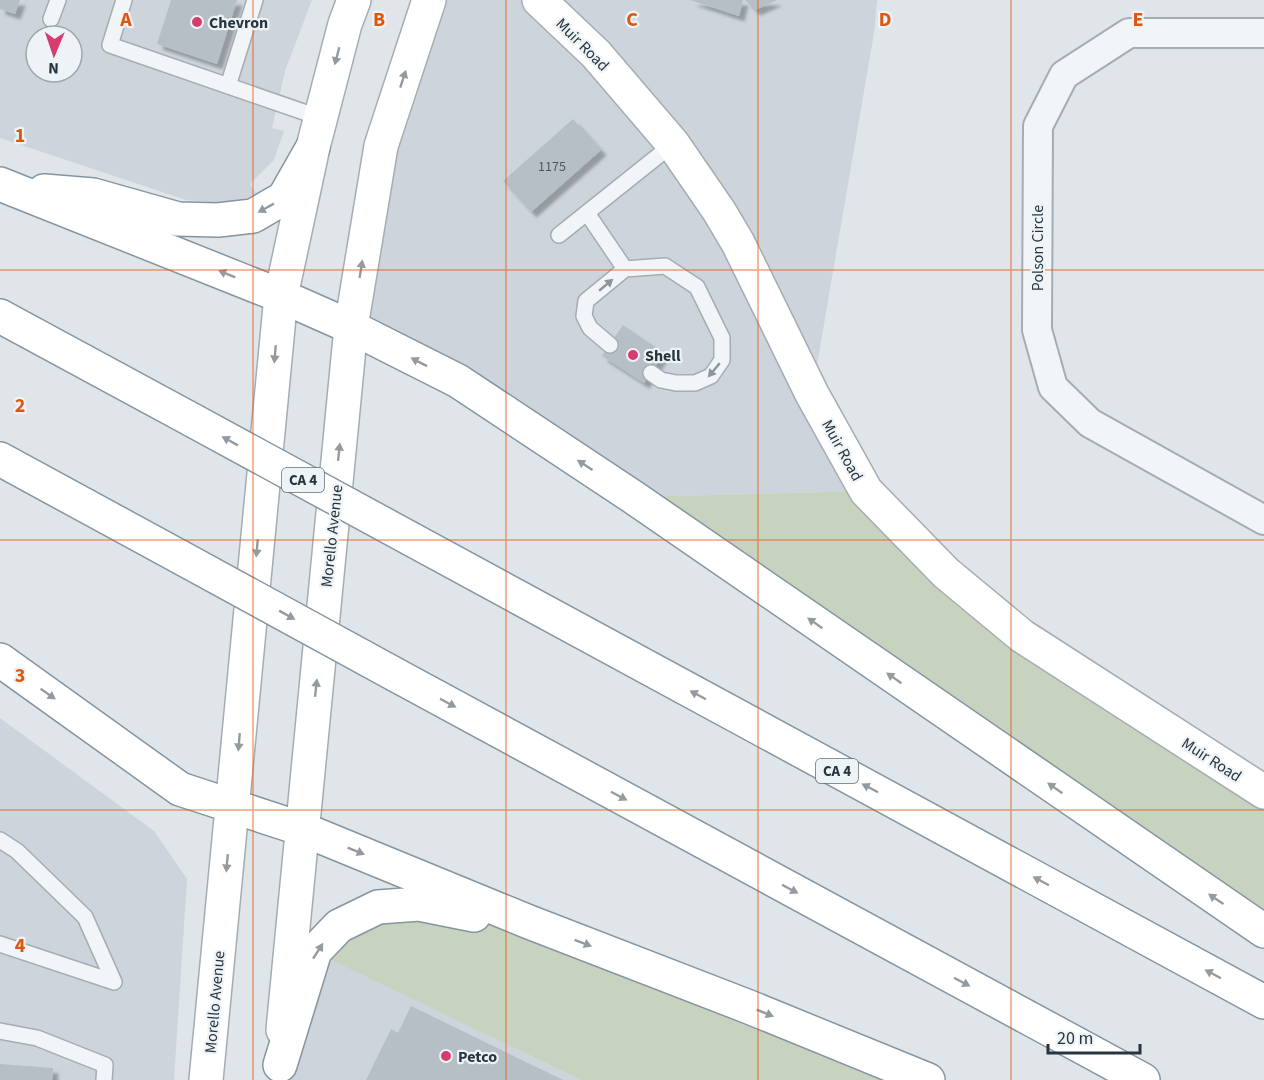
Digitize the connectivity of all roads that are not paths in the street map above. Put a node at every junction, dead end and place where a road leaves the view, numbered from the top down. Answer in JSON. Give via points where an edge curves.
{"nodes":[{"id":1,"x":58,"y":0,"type":"edge"},
{"id":2,"x":124,"y":0,"type":"edge"},
{"id":3,"x":255,"y":0,"type":"edge"},
{"id":4,"x":354,"y":0,"type":"edge"},
{"id":5,"x":429,"y":0,"type":"edge"},
{"id":6,"x":539,"y":0,"type":"edge"},
{"id":7,"x":51,"y":19,"type":"dead end"},
{"id":8,"x":1264,"y":33,"type":"edge"},
{"id":9,"x":228,"y":86,"type":"junction"},
{"id":10,"x":317,"y":132,"type":"junction"},
{"id":11,"x":673,"y":144,"type":"junction"},
{"id":12,"x":6,"y":186,"type":"edge"},
{"id":13,"x":587,"y":213,"type":"junction"},
{"id":14,"x":559,"y":235,"type":"dead end"},
{"id":15,"x":625,"y":269,"type":"junction"},
{"id":16,"x":281,"y":296,"type":"junction"},
{"id":17,"x":0,"y":316,"type":"edge"},
{"id":18,"x":351,"y":327,"type":"junction"},
{"id":19,"x":610,"y":345,"type":"dead end"},
{"id":20,"x":651,"y":373,"type":"dead end"},
{"id":21,"x":0,"y":459,"type":"edge"},
{"id":22,"x":1264,"y":520,"type":"edge"},
{"id":23,"x":0,"y":660,"type":"edge"},
{"id":24,"x":1264,"y":792,"type":"edge"},
{"id":25,"x":233,"y":805,"type":"junction"},
{"id":26,"x":302,"y":829,"type":"junction"},
{"id":27,"x":0,"y":840,"type":"edge"},
{"id":28,"x":529,"y":922,"type":"junction"},
{"id":29,"x":1264,"y":932,"type":"edge"},
{"id":30,"x":0,"y":944,"type":"edge"},
{"id":31,"x":1264,"y":1002,"type":"edge"},
{"id":32,"x":0,"y":1031,"type":"edge"},
{"id":33,"x":279,"y":1073,"type":"edge"},
{"id":34,"x":104,"y":1080,"type":"edge"},
{"id":35,"x":206,"y":1080,"type":"edge"},
{"id":36,"x":928,"y":1080,"type":"edge"},
{"id":37,"x":1143,"y":1080,"type":"edge"}],
"edges":[{"from":1,"to":7,"type":"lane"},
{"from":2,"to":9,"type":"lane","via":[[110,45]]},
{"from":3,"to":9,"type":"lane"},
{"from":4,"to":10,"type":"main road","name":"Morello Avenue","one_way":true},
{"from":18,"to":5,"type":"main road","name":"Morello Avenue","one_way":true,"via":[[381,146]]},
{"from":6,"to":11,"type":"main road","name":"Muir Road","via":[[596,54]]},
{"from":8,"to":22,"type":"street","name":"Polson Circle","via":[[1129,33],[1064,75],[1038,126],[1037,330],[1053,387],[1090,423]]},
{"from":9,"to":10,"type":"lane"},
{"from":10,"to":12,"type":"main road","one_way":true,"via":[[284,198],[253,216],[178,219],[93,195]]},
{"from":10,"to":16,"type":"main road","name":"Morello Avenue"},
{"from":11,"to":13,"type":"lane"},
{"from":11,"to":24,"type":"main road","name":"Muir Road","via":[[738,243],[812,394],[866,491],[946,573],[1022,636]]},
{"from":16,"to":12,"type":"main road","one_way":true},
{"from":13,"to":14,"type":"lane"},
{"from":13,"to":15,"type":"lane"},
{"from":19,"to":15,"type":"lane","one_way":true,"via":[[590,328],[584,316],[586,301]]},
{"from":15,"to":20,"type":"lane","one_way":true,"via":[[665,266],[697,287],[722,338],[722,360],[711,376],[676,383]]},
{"from":16,"to":18,"type":"main road"},
{"from":16,"to":25,"type":"main road","name":"Morello Avenue","one_way":true},
{"from":31,"to":17,"type":"main road","number":"CA 4","one_way":true,"bridge":true},
{"from":26,"to":18,"type":"main road","name":"Morello Avenue","one_way":true},
{"from":29,"to":18,"type":"main road","one_way":true,"via":[[458,381]]},
{"from":21,"to":37,"type":"main road","one_way":true,"bridge":true},
{"from":23,"to":25,"type":"main road","one_way":true,"via":[[180,789]]},
{"from":25,"to":26,"type":"main road"},
{"from":25,"to":35,"type":"main road","name":"Morello Avenue","one_way":true},
{"from":26,"to":28,"type":"main road","one_way":true},
{"from":26,"to":33,"type":"main road","name":"Morello Avenue"},
{"from":27,"to":30,"type":"lane","via":[[17,851],[85,917],[114,982]]},
{"from":33,"to":28,"type":"main road","one_way":true,"via":[[315,951],[339,926],[378,907],[419,904]]},
{"from":28,"to":36,"type":"main road","one_way":true},
{"from":32,"to":34,"type":"lane","via":[[37,1038],[105,1065]]}]}
